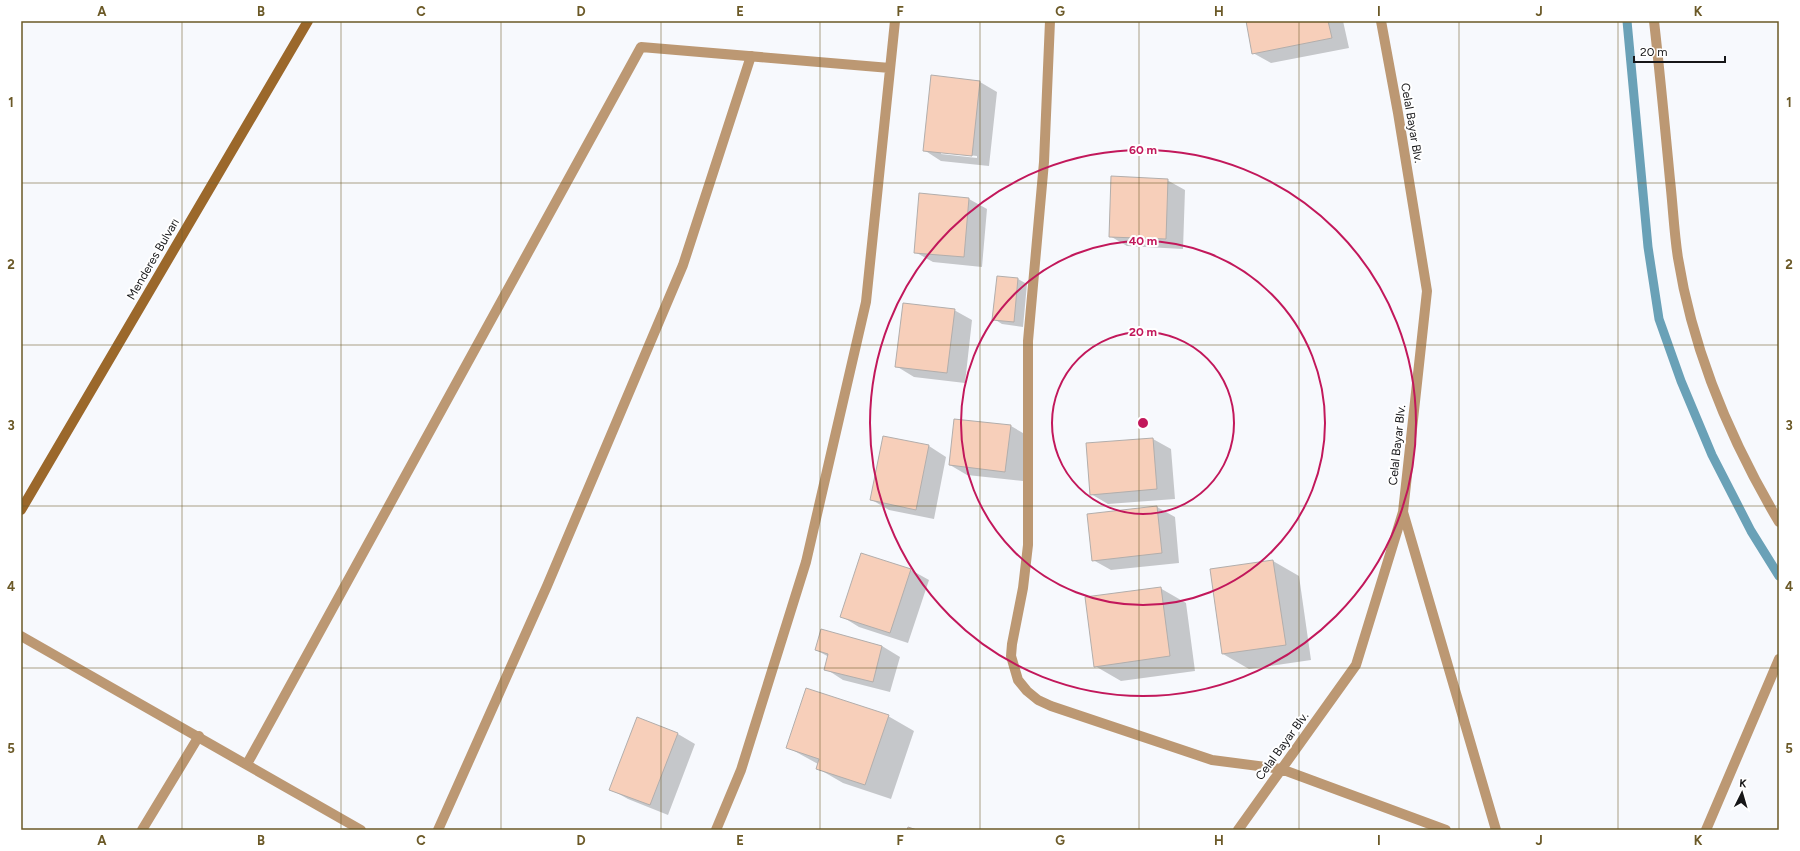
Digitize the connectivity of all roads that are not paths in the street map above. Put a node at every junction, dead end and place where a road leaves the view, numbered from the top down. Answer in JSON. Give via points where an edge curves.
{"nodes":[{"id":1,"x":308,"y":21,"type":"edge"},
{"id":2,"x":895,"y":21,"type":"edge"},
{"id":3,"x":1050,"y":21,"type":"edge"},
{"id":4,"x":1381,"y":21,"type":"edge"},
{"id":5,"x":1654,"y":21,"type":"edge"},
{"id":6,"x":751,"y":56,"type":"junction"},
{"id":7,"x":890,"y":68,"type":"junction"},
{"id":8,"x":21,"y":510,"type":"edge"},
{"id":9,"x":1403,"y":512,"type":"junction"},
{"id":10,"x":1779,"y":522,"type":"edge"},
{"id":11,"x":21,"y":636,"type":"edge"},
{"id":12,"x":1779,"y":659,"type":"edge"},
{"id":13,"x":199,"y":736,"type":"junction"},
{"id":14,"x":247,"y":764,"type":"junction"},
{"id":15,"x":1281,"y":769,"type":"junction"},
{"id":16,"x":142,"y":830,"type":"edge"},
{"id":17,"x":361,"y":830,"type":"edge"},
{"id":18,"x":438,"y":830,"type":"edge"},
{"id":19,"x":716,"y":830,"type":"edge"},
{"id":20,"x":1238,"y":830,"type":"edge"},
{"id":21,"x":1446,"y":830,"type":"edge"},
{"id":22,"x":1496,"y":830,"type":"edge"},
{"id":23,"x":1706,"y":830,"type":"edge"}],
"edges":[{"from":1,"to":8,"type":"main road","name":"Menderes Bulvarı"},
{"from":2,"to":7,"type":"street"},
{"from":3,"to":15,"type":"street","via":[[1044,162],[1028,341],[1028,544],[1023,588],[1012,644],[1014,668],[1018,680],[1027,691],[1051,706],[1212,760]]},
{"from":4,"to":9,"type":"street","name":"Celal Bayar Blv.","via":[[1427,291]]},
{"from":5,"to":10,"type":"street","via":[[1678,258],[1686,299],[1697,340],[1726,421]]},
{"from":6,"to":7,"type":"street"},
{"from":6,"to":14,"type":"street","via":[[641,47]]},
{"from":6,"to":18,"type":"street","via":[[683,265],[547,586]]},
{"from":7,"to":19,"type":"street","via":[[866,302],[806,562],[741,770]]},
{"from":9,"to":15,"type":"street","name":"Celal Bayar Blv.","via":[[1356,665]]},
{"from":9,"to":22,"type":"street"},
{"from":11,"to":13,"type":"street"},
{"from":12,"to":23,"type":"street"},
{"from":13,"to":14,"type":"street"},
{"from":13,"to":16,"type":"street"},
{"from":14,"to":17,"type":"street"},
{"from":15,"to":20,"type":"street","name":"Celal Bayar Blv."},
{"from":15,"to":21,"type":"street"}]}
